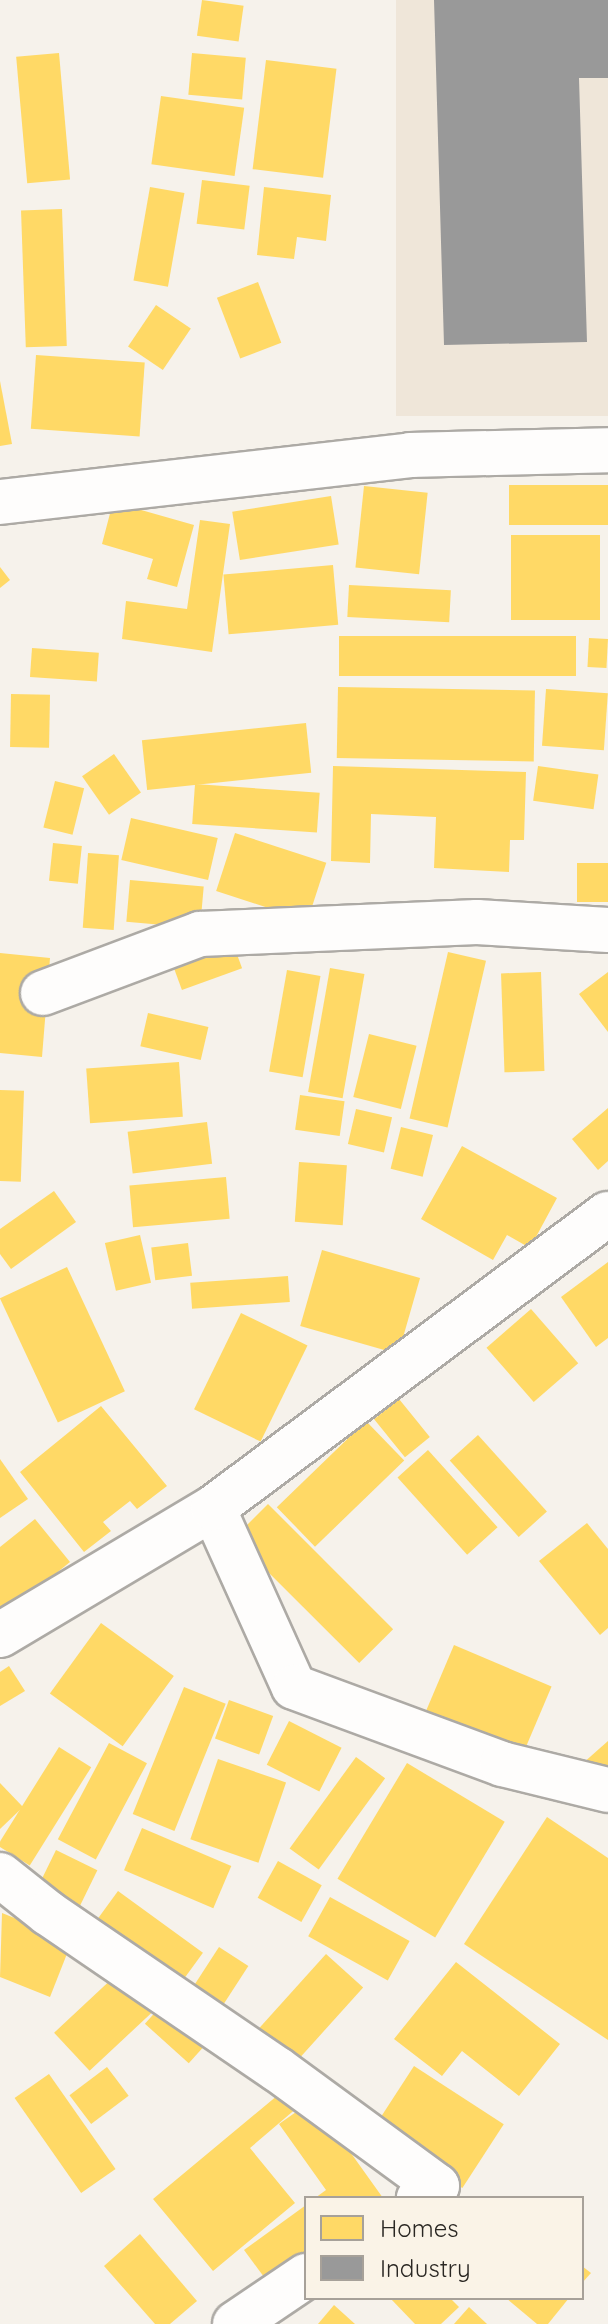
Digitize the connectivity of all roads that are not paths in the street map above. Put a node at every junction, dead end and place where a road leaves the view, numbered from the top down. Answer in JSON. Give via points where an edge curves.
{"nodes":[{"id":1,"x":608,"y":450,"type":"edge"},
{"id":2,"x":0,"y":502,"type":"edge"},
{"id":3,"x":608,"y":930,"type":"edge"},
{"id":4,"x":43,"y":993,"type":"dead end"},
{"id":5,"x":608,"y":1214,"type":"edge"},
{"id":6,"x":213,"y":1508,"type":"junction"},
{"id":7,"x":0,"y":1635,"type":"edge"},
{"id":8,"x":608,"y":1790,"type":"edge"},
{"id":9,"x":0,"y":1875,"type":"edge"},
{"id":10,"x":422,"y":2196,"type":"edge"},
{"id":11,"x":304,"y":2277,"type":"edge"},
{"id":12,"x":235,"y":2324,"type":"edge"}],
"edges":[{"from":1,"to":2,"type":"street","via":[[410,455]]},
{"from":3,"to":4,"type":"street","via":[[477,922],[200,934]]},
{"from":5,"to":6,"type":"street"},
{"from":6,"to":7,"type":"street"},
{"from":6,"to":8,"type":"street","via":[[294,1687],[502,1764]]},
{"from":9,"to":10,"type":"street","via":[[437,2186]]},
{"from":11,"to":12,"type":"street"}]}
